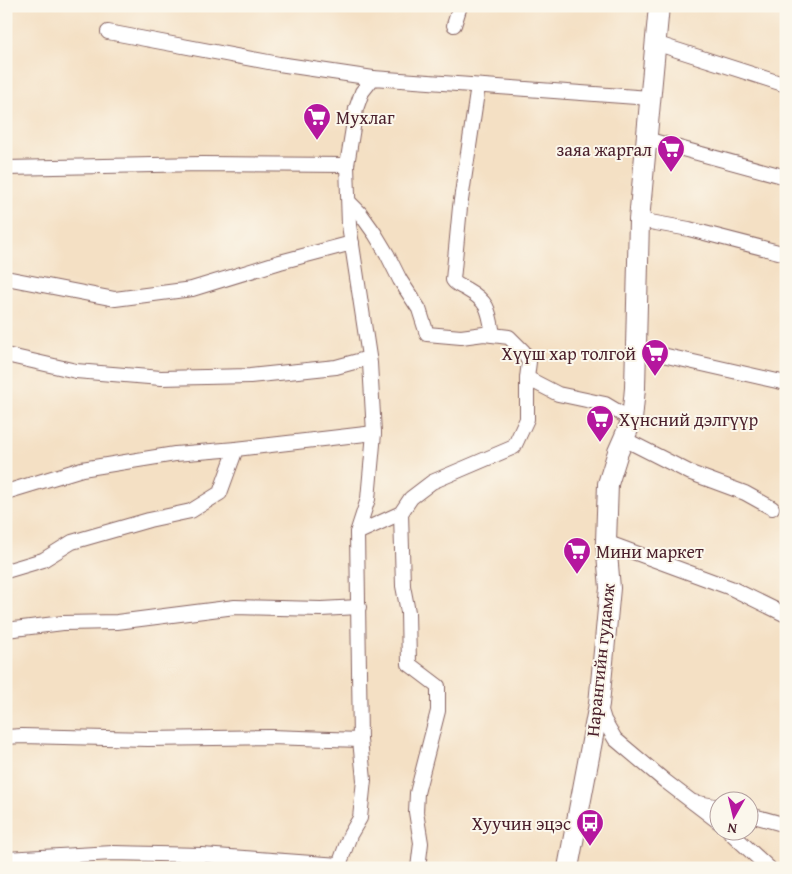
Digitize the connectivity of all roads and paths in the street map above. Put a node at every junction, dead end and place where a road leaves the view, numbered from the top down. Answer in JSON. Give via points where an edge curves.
{"nodes":[{"id":1,"x":460,"y":6,"type":"edge"},
{"id":2,"x":659,"y":6,"type":"edge"},
{"id":3,"x":454,"y":24,"type":"dead end"},
{"id":4,"x":108,"y":32,"type":"dead end"},
{"id":5,"x":655,"y":43,"type":"junction"},
{"id":6,"x":373,"y":78,"type":"junction"},
{"id":7,"x":786,"y":85,"type":"edge"},
{"id":8,"x":478,"y":86,"type":"junction"},
{"id":9,"x":650,"y":98,"type":"junction"},
{"id":10,"x":646,"y":139,"type":"junction"},
{"id":11,"x":347,"y":165,"type":"junction"},
{"id":12,"x":6,"y":168,"type":"edge"},
{"id":13,"x":786,"y":177,"type":"edge"},
{"id":14,"x":349,"y":202,"type":"junction"},
{"id":15,"x":639,"y":220,"type":"junction"},
{"id":16,"x":352,"y":243,"type":"junction"},
{"id":17,"x":786,"y":254,"type":"edge"},
{"id":18,"x":6,"y":278,"type":"edge"},
{"id":19,"x":493,"y":335,"type":"junction"},
{"id":20,"x":636,"y":349,"type":"junction"},
{"id":21,"x":6,"y":355,"type":"edge"},
{"id":22,"x":369,"y":358,"type":"junction"},
{"id":23,"x":527,"y":378,"type":"junction"},
{"id":24,"x":786,"y":383,"type":"edge"},
{"id":25,"x":632,"y":420,"type":"junction"},
{"id":26,"x":374,"y":433,"type":"junction"},
{"id":27,"x":624,"y":439,"type":"junction"},
{"id":28,"x":236,"y":449,"type":"junction"},
{"id":29,"x":6,"y":492,"type":"edge"},
{"id":30,"x":772,"y":508,"type":"dead end"},
{"id":31,"x":401,"y":513,"type":"junction"},
{"id":32,"x":357,"y":533,"type":"junction"},
{"id":33,"x":606,"y":542,"type":"junction"},
{"id":34,"x":6,"y":571,"type":"edge"},
{"id":35,"x":359,"y":606,"type":"junction"},
{"id":36,"x":786,"y":615,"type":"edge"},
{"id":37,"x":6,"y":630,"type":"edge"},
{"id":38,"x":599,"y":704,"type":"junction"},
{"id":39,"x":6,"y":737,"type":"edge"},
{"id":40,"x":360,"y":740,"type":"junction"},
{"id":41,"x":693,"y":802,"type":"junction"},
{"id":42,"x":710,"y":805,"type":"edge"},
{"id":43,"x":710,"y":815,"type":"edge"},
{"id":44,"x":760,"y":818,"type":"edge"},
{"id":45,"x":786,"y":825,"type":"edge"},
{"id":46,"x":741,"y":842,"type":"edge"},
{"id":47,"x":6,"y":859,"type":"edge"},
{"id":48,"x":338,"y":866,"type":"edge"},
{"id":49,"x":418,"y":868,"type":"edge"},
{"id":50,"x":568,"y":868,"type":"edge"},
{"id":51,"x":769,"y":868,"type":"edge"}],
"edges":[{"from":1,"to":3,"type":"street"},
{"from":2,"to":5,"type":"main road","name":"Нарангийн гудамж"},
{"from":4,"to":6,"type":"street"},
{"from":5,"to":7,"type":"street"},
{"from":5,"to":9,"type":"main road","name":"Нарангийн гудамж"},
{"from":6,"to":8,"type":"street"},
{"from":6,"to":11,"type":"street","via":[[362,92],[356,109]]},
{"from":8,"to":9,"type":"street"},
{"from":8,"to":19,"type":"street","via":[[453,280],[482,300],[489,309]]},
{"from":9,"to":10,"type":"main road","name":"Нарангийн гудамж"},
{"from":10,"to":13,"type":"street"},
{"from":10,"to":15,"type":"main road","name":"Нарангийн гудамж"},
{"from":11,"to":12,"type":"street"},
{"from":11,"to":14,"type":"street"},
{"from":14,"to":16,"type":"street"},
{"from":14,"to":19,"type":"street","via":[[375,234],[419,308],[427,334]]},
{"from":15,"to":17,"type":"street"},
{"from":15,"to":20,"type":"main road","name":"Нарангийн гудамж"},
{"from":16,"to":18,"type":"street","via":[[192,289],[115,299]]},
{"from":16,"to":22,"type":"street"},
{"from":19,"to":23,"type":"street","via":[[509,337],[522,351],[529,362]]},
{"from":20,"to":24,"type":"street"},
{"from":20,"to":25,"type":"main road","name":"Нарангийн гудамж"},
{"from":21,"to":22,"type":"street","via":[[76,370],[161,378],[250,376],[336,367]]},
{"from":22,"to":26,"type":"street"},
{"from":23,"to":25,"type":"street","via":[[558,394],[605,404]]},
{"from":23,"to":31,"type":"street","via":[[527,419],[514,447],[432,482],[411,498]]},
{"from":25,"to":27,"type":"main road","name":"Нарангийн гудамж"},
{"from":26,"to":28,"type":"street"},
{"from":26,"to":32,"type":"street","via":[[368,499]]},
{"from":27,"to":30,"type":"street"},
{"from":27,"to":33,"type":"main road","name":"Нарангийн гудамж","via":[[608,484]]},
{"from":28,"to":29,"type":"street","via":[[175,454],[92,468]]},
{"from":28,"to":34,"type":"street","via":[[220,493],[191,511],[72,542],[43,560]]},
{"from":31,"to":32,"type":"street"},
{"from":31,"to":49,"type":"street","via":[[409,664],[438,686],[438,711],[417,793],[416,812],[422,843]]},
{"from":32,"to":35,"type":"street"},
{"from":33,"to":36,"type":"street","via":[[731,588]]},
{"from":33,"to":38,"type":"main road","name":"Нарангийн гудамж","via":[[610,588]]},
{"from":35,"to":37,"type":"street","via":[[321,609],[235,607],[118,622],[63,623]]},
{"from":35,"to":40,"type":"street"},
{"from":38,"to":41,"type":"street","via":[[615,739]]},
{"from":38,"to":50,"type":"main road","name":"Нарангийн гудамж"},
{"from":39,"to":40,"type":"street"},
{"from":40,"to":48,"type":"street","via":[[364,780],[360,818]]},
{"from":41,"to":42,"type":"street"},
{"from":41,"to":43,"type":"street"},
{"from":44,"to":45,"type":"street"},
{"from":46,"to":51,"type":"street"},
{"from":47,"to":48,"type":"street","via":[[113,853],[202,855]]}]}
